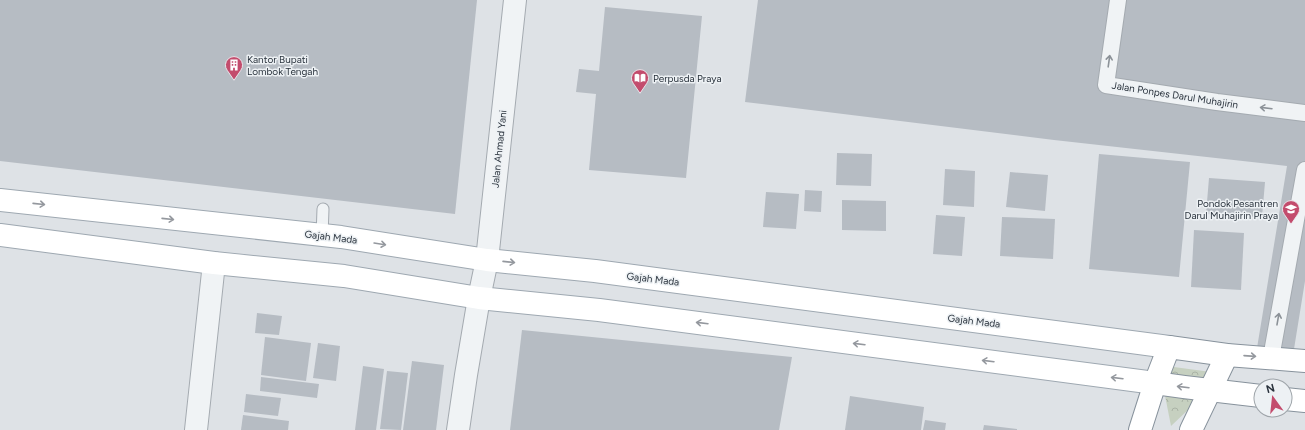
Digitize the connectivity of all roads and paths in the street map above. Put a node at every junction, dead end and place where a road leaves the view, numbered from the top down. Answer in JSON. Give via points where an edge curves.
{"nodes":[{"id":1,"x":515,"y":0,"type":"edge"},
{"id":2,"x":1118,"y":0,"type":"edge"},
{"id":3,"x":1305,"y":113,"type":"edge"},
{"id":4,"x":1305,"y":170,"type":"edge"},
{"id":5,"x":0,"y":200,"type":"edge"},
{"id":6,"x":323,"y":209,"type":"dead end"},
{"id":7,"x":0,"y":235,"type":"edge"},
{"id":8,"x":322,"y":236,"type":"junction"},
{"id":9,"x":487,"y":260,"type":"junction"},
{"id":10,"x":214,"y":263,"type":"junction"},
{"id":11,"x":479,"y":298,"type":"junction"},
{"id":12,"x":1169,"y":347,"type":"junction"},
{"id":13,"x":1227,"y":355,"type":"junction"},
{"id":14,"x":1271,"y":358,"type":"junction"},
{"id":15,"x":1305,"y":361,"type":"edge"},
{"id":16,"x":1155,"y":383,"type":"junction"},
{"id":17,"x":1210,"y":390,"type":"junction"},
{"id":18,"x":1253,"y":395,"type":"edge"},
{"id":19,"x":1293,"y":400,"type":"edge"},
{"id":20,"x":1305,"y":401,"type":"edge"},
{"id":21,"x":196,"y":430,"type":"edge"},
{"id":22,"x":458,"y":430,"type":"edge"},
{"id":23,"x":1140,"y":430,"type":"edge"},
{"id":24,"x":1191,"y":430,"type":"edge"}],
"edges":[{"from":1,"to":9,"type":"street","name":"Jalan Ahmad Yani"},
{"from":3,"to":2,"type":"street","name":"Jalan Ponpes Darul Muhajirin","one_way":true,"via":[[1106,85]]},
{"from":14,"to":4,"type":"street","one_way":true},
{"from":5,"to":8,"type":"main road","name":"Gajah Mada","one_way":true},
{"from":6,"to":8,"type":"lane"},
{"from":7,"to":10,"type":"main road"},
{"from":8,"to":9,"type":"main road","name":"Gajah Mada","one_way":true},
{"from":9,"to":11,"type":"street","name":"Jalan Ahmad Yani"},
{"from":9,"to":12,"type":"main road","name":"Gajah Mada","one_way":true,"via":[[611,273]]},
{"from":10,"to":11,"type":"main road","via":[[344,276]]},
{"from":10,"to":21,"type":"street"},
{"from":16,"to":11,"type":"main road","one_way":true,"via":[[727,334],[599,310]]},
{"from":11,"to":22,"type":"street","name":"Jalan Ahmad Yani"},
{"from":12,"to":13,"type":"main road","name":"Gajah Mada"},
{"from":12,"to":16,"type":"main road"},
{"from":13,"to":14,"type":"main road","name":"Gajah Mada","one_way":true},
{"from":13,"to":17,"type":"main road"},
{"from":14,"to":15,"type":"main road","name":"Gajah Mada"},
{"from":17,"to":16,"type":"main road","one_way":true},
{"from":16,"to":23,"type":"main road"},
{"from":17,"to":18,"type":"main road"},
{"from":17,"to":24,"type":"main road"},
{"from":19,"to":20,"type":"main road"}]}
